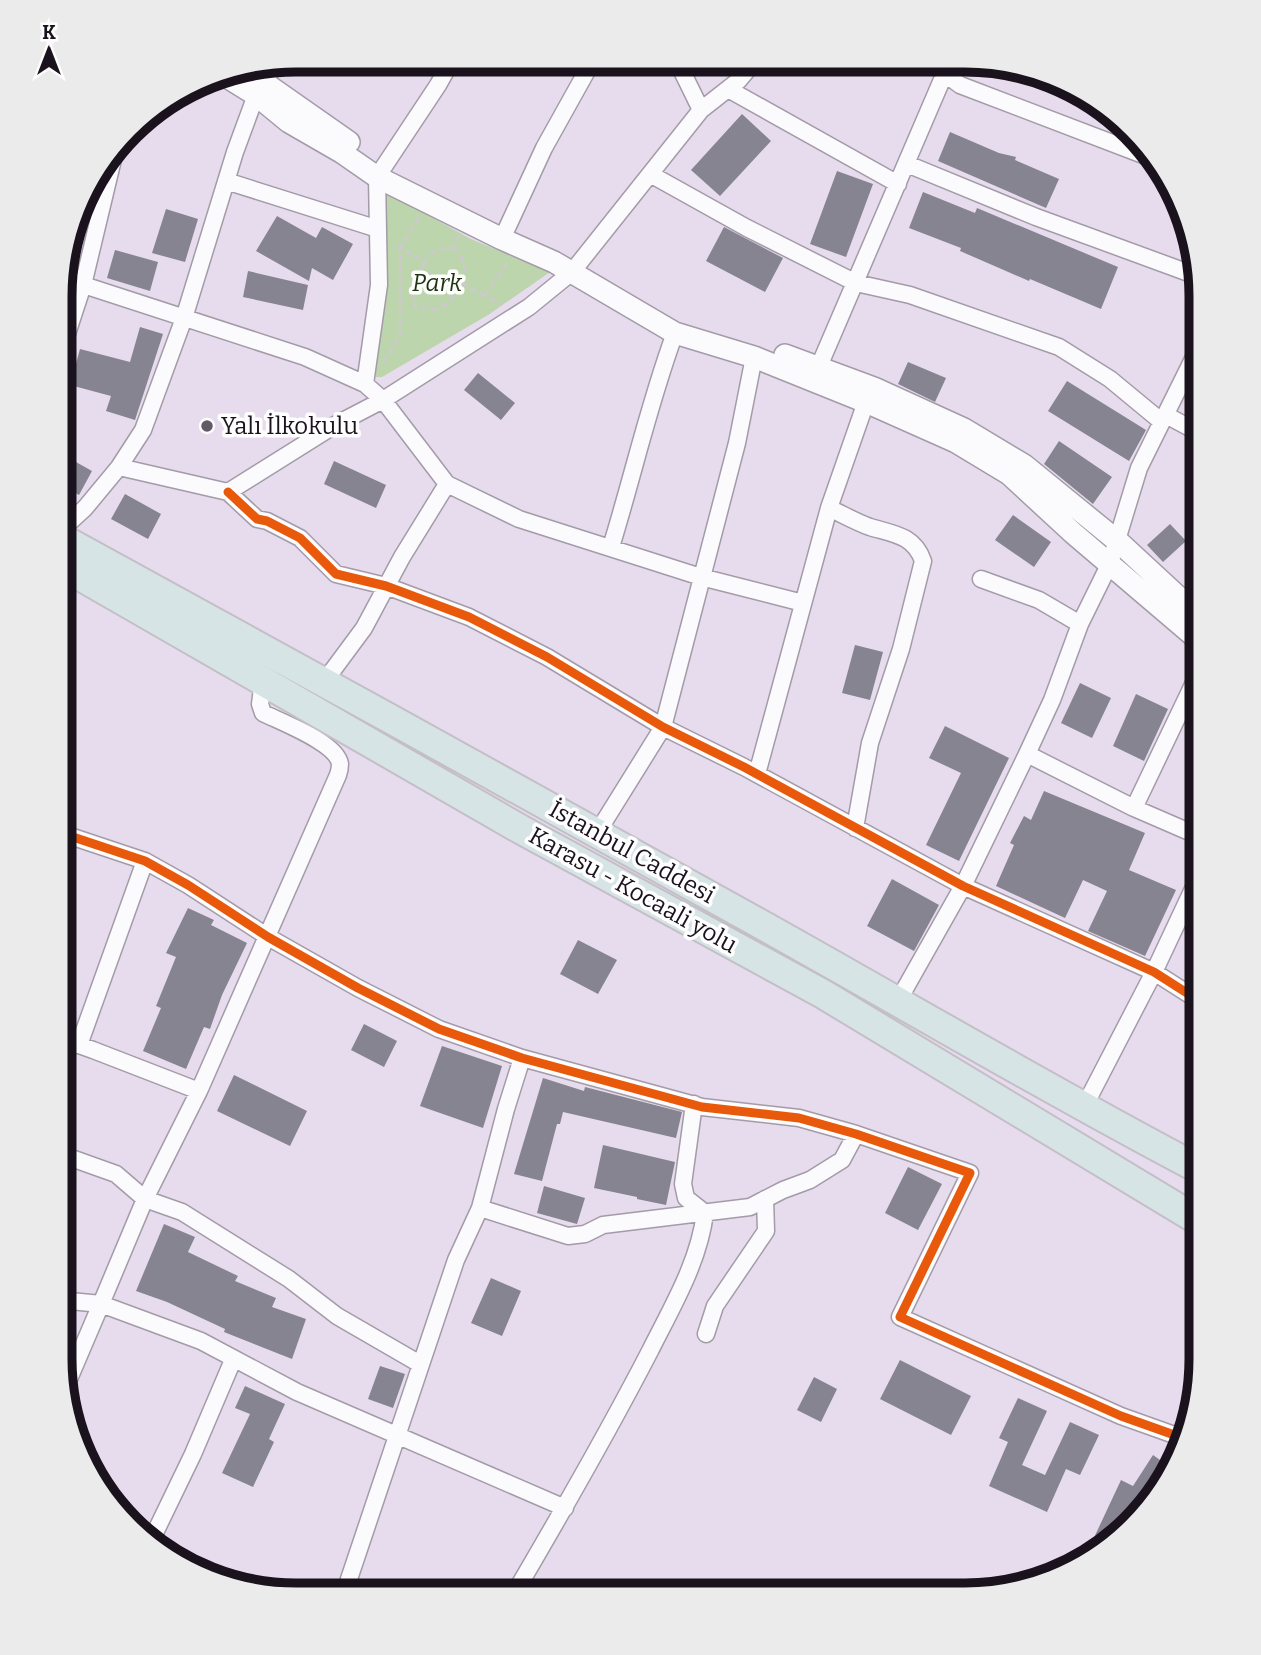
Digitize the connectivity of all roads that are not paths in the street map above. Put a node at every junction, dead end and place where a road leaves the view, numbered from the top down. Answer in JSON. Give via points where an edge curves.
{"nodes":[{"id":1,"x":445,"y":72,"type":"edge"},
{"id":2,"x":586,"y":72,"type":"edge"},
{"id":3,"x":682,"y":72,"type":"edge"},
{"id":4,"x":744,"y":72,"type":"edge"},
{"id":5,"x":945,"y":72,"type":"edge"},
{"id":6,"x":951,"y":72,"type":"edge"},
{"id":7,"x":269,"y":74,"type":"edge"},
{"id":8,"x":249,"y":77,"type":"edge"},
{"id":9,"x":236,"y":79,"type":"edge"},
{"id":10,"x":728,"y":89,"type":"junction"},
{"id":11,"x":259,"y":90,"type":"junction"},
{"id":12,"x":701,"y":110,"type":"junction"},
{"id":13,"x":1138,"y":153,"type":"edge"},
{"id":14,"x":906,"y":163,"type":"junction"},
{"id":15,"x":111,"y":169,"type":"edge"},
{"id":16,"x":381,"y":171,"type":"junction"},
{"id":17,"x":650,"y":174,"type":"junction"},
{"id":18,"x":226,"y":181,"type":"junction"},
{"id":19,"x":898,"y":184,"type":"junction"},
{"id":20,"x":378,"y":229,"type":"junction"},
{"id":21,"x":509,"y":237,"type":"junction"},
{"id":22,"x":576,"y":267,"type":"junction"},
{"id":23,"x":1187,"y":272,"type":"edge"},
{"id":24,"x":73,"y":282,"type":"edge"},
{"id":25,"x":856,"y":283,"type":"junction"},
{"id":26,"x":83,"y":285,"type":"junction"},
{"id":27,"x":72,"y":314,"type":"edge"},
{"id":28,"x":184,"y":318,"type":"junction"},
{"id":29,"x":675,"y":333,"type":"junction"},
{"id":30,"x":754,"y":358,"type":"junction"},
{"id":31,"x":1189,"y":367,"type":"edge"},
{"id":32,"x":816,"y":374,"type":"junction"},
{"id":33,"x":367,"y":386,"type":"junction"},
{"id":34,"x":383,"y":400,"type":"junction"},
{"id":35,"x":866,"y":402,"type":"junction"},
{"id":36,"x":1164,"y":418,"type":"junction"},
{"id":37,"x":1189,"y":429,"type":"edge"},
{"id":38,"x":119,"y":467,"type":"junction"},
{"id":39,"x":447,"y":484,"type":"junction"},
{"id":40,"x":228,"y":492,"type":"junction"},
{"id":41,"x":829,"y":508,"type":"junction"},
{"id":42,"x":72,"y":520,"type":"edge"},
{"id":43,"x":1117,"y":541,"type":"junction"},
{"id":44,"x":72,"y":544,"type":"edge"},
{"id":45,"x":611,"y":547,"type":"junction"},
{"id":46,"x":1110,"y":564,"type":"junction"},
{"id":47,"x":72,"y":571,"type":"edge"},
{"id":48,"x":701,"y":576,"type":"junction"},
{"id":49,"x":981,"y":579,"type":"dead end"},
{"id":50,"x":386,"y":586,"type":"junction"},
{"id":51,"x":803,"y":603,"type":"junction"},
{"id":52,"x":1189,"y":609,"type":"edge"},
{"id":53,"x":1189,"y":611,"type":"edge"},
{"id":54,"x":1080,"y":624,"type":"junction"},
{"id":55,"x":263,"y":681,"type":"junction"},
{"id":56,"x":324,"y":682,"type":"junction"},
{"id":57,"x":1189,"y":693,"type":"edge"},
{"id":58,"x":663,"y":727,"type":"junction"},
{"id":59,"x":1027,"y":754,"type":"junction"},
{"id":60,"x":757,"y":774,"type":"junction"},
{"id":61,"x":1134,"y":808,"type":"junction"},
{"id":62,"x":855,"y":828,"type":"junction"},
{"id":63,"x":1189,"y":832,"type":"edge"},
{"id":64,"x":597,"y":833,"type":"junction"},
{"id":65,"x":72,"y":837,"type":"edge"},
{"id":66,"x":145,"y":861,"type":"junction"},
{"id":67,"x":963,"y":886,"type":"junction"},
{"id":68,"x":1189,"y":898,"type":"edge"},
{"id":69,"x":268,"y":937,"type":"junction"},
{"id":70,"x":1154,"y":972,"type":"junction"},
{"id":71,"x":1189,"y":994,"type":"edge"},
{"id":72,"x":898,"y":1001,"type":"junction"},
{"id":73,"x":72,"y":1045,"type":"edge"},
{"id":74,"x":79,"y":1045,"type":"junction"},
{"id":75,"x":522,"y":1058,"type":"junction"},
{"id":76,"x":199,"y":1091,"type":"junction"},
{"id":77,"x":694,"y":1104,"type":"junction"},
{"id":78,"x":1083,"y":1109,"type":"junction"},
{"id":79,"x":856,"y":1133,"type":"junction"},
{"id":80,"x":72,"y":1158,"type":"edge"},
{"id":81,"x":1189,"y":1164,"type":"edge"},
{"id":82,"x":145,"y":1199,"type":"junction"},
{"id":83,"x":765,"y":1199,"type":"junction"},
{"id":84,"x":480,"y":1208,"type":"junction"},
{"id":85,"x":705,"y":1213,"type":"junction"},
{"id":86,"x":1189,"y":1215,"type":"edge"},
{"id":87,"x":72,"y":1301,"type":"edge"},
{"id":88,"x":101,"y":1304,"type":"junction"},
{"id":89,"x":706,"y":1334,"type":"dead end"},
{"id":90,"x":233,"y":1360,"type":"junction"},
{"id":91,"x":420,"y":1364,"type":"junction"},
{"id":92,"x":73,"y":1370,"type":"edge"},
{"id":93,"x":1176,"y":1435,"type":"edge"},
{"id":94,"x":399,"y":1436,"type":"junction"},
{"id":95,"x":565,"y":1508,"type":"junction"},
{"id":96,"x":155,"y":1533,"type":"edge"},
{"id":97,"x":348,"y":1583,"type":"edge"},
{"id":98,"x":521,"y":1583,"type":"edge"}],
"edges":[{"from":1,"to":16,"type":"street"},
{"from":2,"to":21,"type":"street","via":[[544,148]]},
{"from":3,"to":12,"type":"street"},
{"from":4,"to":10,"type":"street"},
{"from":5,"to":14,"type":"street"},
{"from":6,"to":13,"type":"street","via":[[960,85]]},
{"from":7,"to":11,"type":"street"},
{"from":8,"to":11,"type":"main road"},
{"from":9,"to":11,"type":"main road"},
{"from":10,"to":12,"type":"street"},
{"from":10,"to":19,"type":"street"},
{"from":11,"to":16,"type":"main road","via":[[289,122]]},
{"from":11,"to":18,"type":"street"},
{"from":12,"to":17,"type":"street"},
{"from":14,"to":19,"type":"street"},
{"from":14,"to":23,"type":"street"},
{"from":15,"to":26,"type":"street"},
{"from":16,"to":20,"type":"street"},
{"from":16,"to":21,"type":"main road"},
{"from":16,"to":21,"type":"main road","via":[[466,220]]},
{"from":17,"to":22,"type":"street"},
{"from":17,"to":25,"type":"street"},
{"from":18,"to":20,"type":"street"},
{"from":18,"to":28,"type":"street"},
{"from":19,"to":25,"type":"street"},
{"from":20,"to":33,"type":"street","via":[[379,285]]},
{"from":21,"to":22,"type":"main road"},
{"from":22,"to":29,"type":"main road","via":[[596,289]]},
{"from":22,"to":32,"type":"main road","via":[[681,322],[764,347]]},
{"from":22,"to":34,"type":"street","via":[[519,314]]},
{"from":24,"to":26,"type":"street"},
{"from":25,"to":32,"type":"street"},
{"from":25,"to":36,"type":"street","via":[[910,295],[1059,347]]},
{"from":26,"to":27,"type":"street"},
{"from":26,"to":28,"type":"street"},
{"from":28,"to":33,"type":"street","via":[[305,357]]},
{"from":28,"to":38,"type":"street","via":[[143,430]]},
{"from":29,"to":30,"type":"main road"},
{"from":29,"to":45,"type":"street"},
{"from":30,"to":32,"type":"main road"},
{"from":30,"to":48,"type":"street","via":[[737,443]]},
{"from":31,"to":36,"type":"street"},
{"from":32,"to":35,"type":"main road"},
{"from":32,"to":43,"type":"main road","via":[[874,388],[964,429],[1024,465]]},
{"from":33,"to":34,"type":"street"},
{"from":34,"to":39,"type":"street"},
{"from":34,"to":40,"type":"street"},
{"from":35,"to":41,"type":"street"},
{"from":35,"to":46,"type":"main road","via":[[956,442],[1009,474]]},
{"from":36,"to":37,"type":"street"},
{"from":36,"to":43,"type":"street","via":[[1139,468]]},
{"from":38,"to":40,"type":"street"},
{"from":38,"to":42,"type":"street"},
{"from":39,"to":45,"type":"street","via":[[519,519]]},
{"from":39,"to":50,"type":"street"},
{"from":40,"to":50,"type":"street","via":[[257,519],[300,538],[336,574]]},
{"from":41,"to":51,"type":"street"},
{"from":41,"to":62,"type":"street","via":[[901,534],[923,561],[870,743]]},
{"from":43,"to":46,"type":"street"},
{"from":43,"to":52,"type":"main road"},
{"from":44,"to":56,"type":"highway","name":"İstanbul Caddesi"},
{"from":45,"to":48,"type":"street"},
{"from":46,"to":53,"type":"main road"},
{"from":46,"to":54,"type":"street"},
{"from":47,"to":55,"type":"highway","name":"Karasu - Kocaali yolu"},
{"from":48,"to":51,"type":"street"},
{"from":48,"to":58,"type":"street"},
{"from":49,"to":54,"type":"street","via":[[1039,600]]},
{"from":50,"to":56,"type":"street","via":[[364,628]]},
{"from":50,"to":58,"type":"street","via":[[469,617],[547,657]]},
{"from":51,"to":60,"type":"street"},
{"from":54,"to":59,"type":"street"},
{"from":55,"to":69,"type":"street","via":[[262,713],[317,740],[340,764]]},
{"from":55,"to":86,"type":"highway","name":"Karasu - Kocaali yolu","via":[[520,829],[823,994]]},
{"from":56,"to":64,"type":"highway","name":"İstanbul Caddesi"},
{"from":57,"to":61,"type":"street"},
{"from":58,"to":60,"type":"street"},
{"from":58,"to":64,"type":"street"},
{"from":59,"to":61,"type":"street"},
{"from":59,"to":67,"type":"street"},
{"from":60,"to":62,"type":"street"},
{"from":61,"to":63,"type":"street"},
{"from":62,"to":67,"type":"street"},
{"from":64,"to":72,"type":"highway","name":"İstanbul Caddesi"},
{"from":65,"to":66,"type":"street"},
{"from":66,"to":69,"type":"street"},
{"from":66,"to":74,"type":"street"},
{"from":67,"to":70,"type":"street"},
{"from":67,"to":72,"type":"street"},
{"from":68,"to":70,"type":"street"},
{"from":69,"to":75,"type":"street","via":[[439,1029]]},
{"from":69,"to":76,"type":"street"},
{"from":70,"to":71,"type":"street"},
{"from":70,"to":78,"type":"street"},
{"from":72,"to":78,"type":"highway","name":"İstanbul Caddesi"},
{"from":73,"to":74,"type":"street"},
{"from":74,"to":76,"type":"street"},
{"from":75,"to":77,"type":"street"},
{"from":75,"to":84,"type":"street"},
{"from":76,"to":82,"type":"street"},
{"from":77,"to":79,"type":"street","via":[[799,1118]]},
{"from":77,"to":85,"type":"street","via":[[683,1184],[686,1198]]},
{"from":78,"to":81,"type":"highway","name":"İstanbul Caddesi"},
{"from":79,"to":83,"type":"street","via":[[842,1160]]},
{"from":79,"to":93,"type":"street","via":[[970,1173],[901,1317],[1121,1416]]},
{"from":80,"to":82,"type":"street","via":[[116,1174]]},
{"from":82,"to":88,"type":"street"},
{"from":82,"to":91,"type":"street","via":[[182,1212],[289,1279],[337,1316]]},
{"from":83,"to":85,"type":"street","via":[[750,1207]]},
{"from":83,"to":89,"type":"street","via":[[766,1231],[715,1306]]},
{"from":84,"to":85,"type":"street","via":[[568,1236],[603,1225]]},
{"from":84,"to":91,"type":"street"},
{"from":85,"to":95,"type":"street","via":[[702,1235],[681,1289]]},
{"from":87,"to":88,"type":"street"},
{"from":88,"to":90,"type":"street","via":[[201,1341]]},
{"from":88,"to":92,"type":"street"},
{"from":90,"to":94,"type":"street"},
{"from":90,"to":96,"type":"street"},
{"from":91,"to":94,"type":"street"},
{"from":94,"to":95,"type":"street"},
{"from":94,"to":97,"type":"street"},
{"from":95,"to":98,"type":"street"}]}
